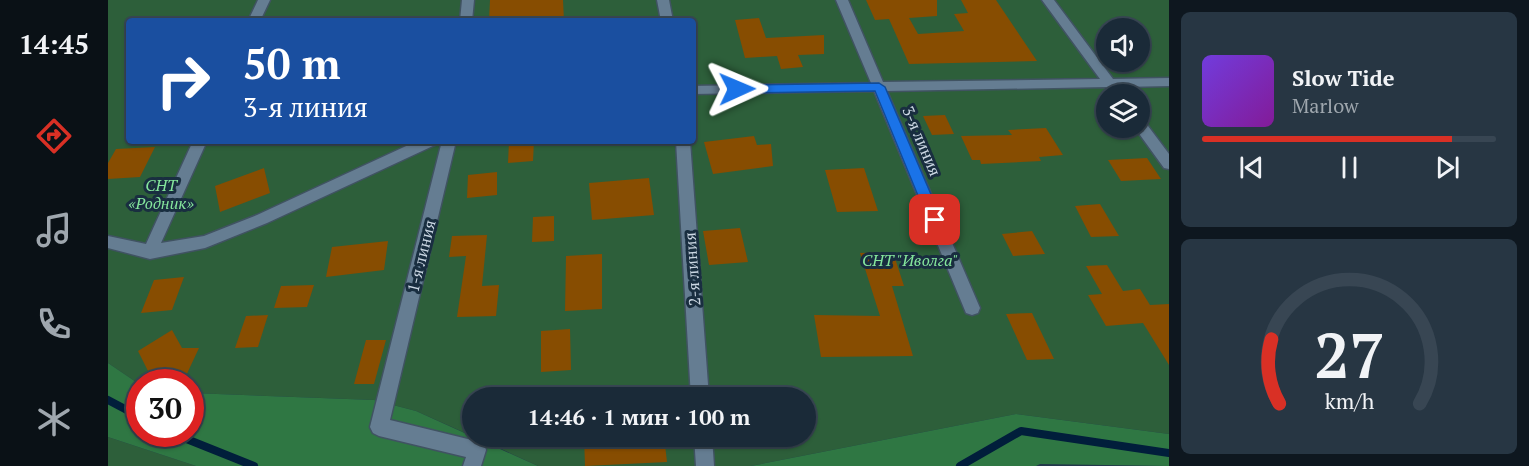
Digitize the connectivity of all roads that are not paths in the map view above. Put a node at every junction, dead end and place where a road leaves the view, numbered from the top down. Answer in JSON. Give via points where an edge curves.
{"nodes":[{"id":1,"x":264,"y":0,"type":"edge"},
{"id":2,"x":468,"y":0,"type":"edge"},
{"id":3,"x":663,"y":0,"type":"edge"},
{"id":4,"x":842,"y":0,"type":"edge"},
{"id":5,"x":1048,"y":0,"type":"edge"},
{"id":6,"x":255,"y":18,"type":"edge"},
{"id":7,"x":466,"y":18,"type":"edge"},
{"id":8,"x":666,"y":18,"type":"edge"},
{"id":9,"x":1169,"y":82,"type":"edge"},
{"id":10,"x":1110,"y":84,"type":"edge"},
{"id":11,"x":1150,"y":84,"type":"edge"},
{"id":12,"x":879,"y":87,"type":"junction"},
{"id":13,"x":1096,"y":89,"type":"edge"},
{"id":14,"x":696,"y":90,"type":"edge"},
{"id":15,"x":1150,"y":138,"type":"edge"},
{"id":16,"x":199,"y":144,"type":"edge"},
{"id":17,"x":424,"y":144,"type":"edge"},
{"id":18,"x":448,"y":144,"type":"edge"},
{"id":19,"x":683,"y":144,"type":"edge"},
{"id":20,"x":1169,"y":164,"type":"edge"},
{"id":21,"x":108,"y":243,"type":"edge"},
{"id":22,"x":150,"y":252,"type":"junction"},
{"id":23,"x":972,"y":308,"type":"dead end"},
{"id":24,"x":699,"y":387,"type":"edge"},
{"id":25,"x":704,"y":447,"type":"edge"},
{"id":26,"x":472,"y":466,"type":"edge"},
{"id":27,"x":705,"y":466,"type":"edge"}],
"edges":[{"from":1,"to":6,"type":"street"},
{"from":2,"to":7,"type":"street"},
{"from":3,"to":8,"type":"street"},
{"from":4,"to":12,"type":"street","name":"3-я линия"},
{"from":5,"to":10,"type":"street"},
{"from":9,"to":11,"type":"street"},
{"from":12,"to":13,"type":"street"},
{"from":12,"to":14,"type":"street"},
{"from":12,"to":23,"type":"street","name":"3-я линия"},
{"from":15,"to":20,"type":"street"},
{"from":16,"to":22,"type":"street"},
{"from":17,"to":22,"type":"street","via":[[205,242]]},
{"from":18,"to":26,"type":"street","name":"1-я линия","via":[[379,427],[477,450]]},
{"from":19,"to":24,"type":"street","name":"2-я линия"},
{"from":21,"to":22,"type":"street"},
{"from":25,"to":27,"type":"street"}]}
